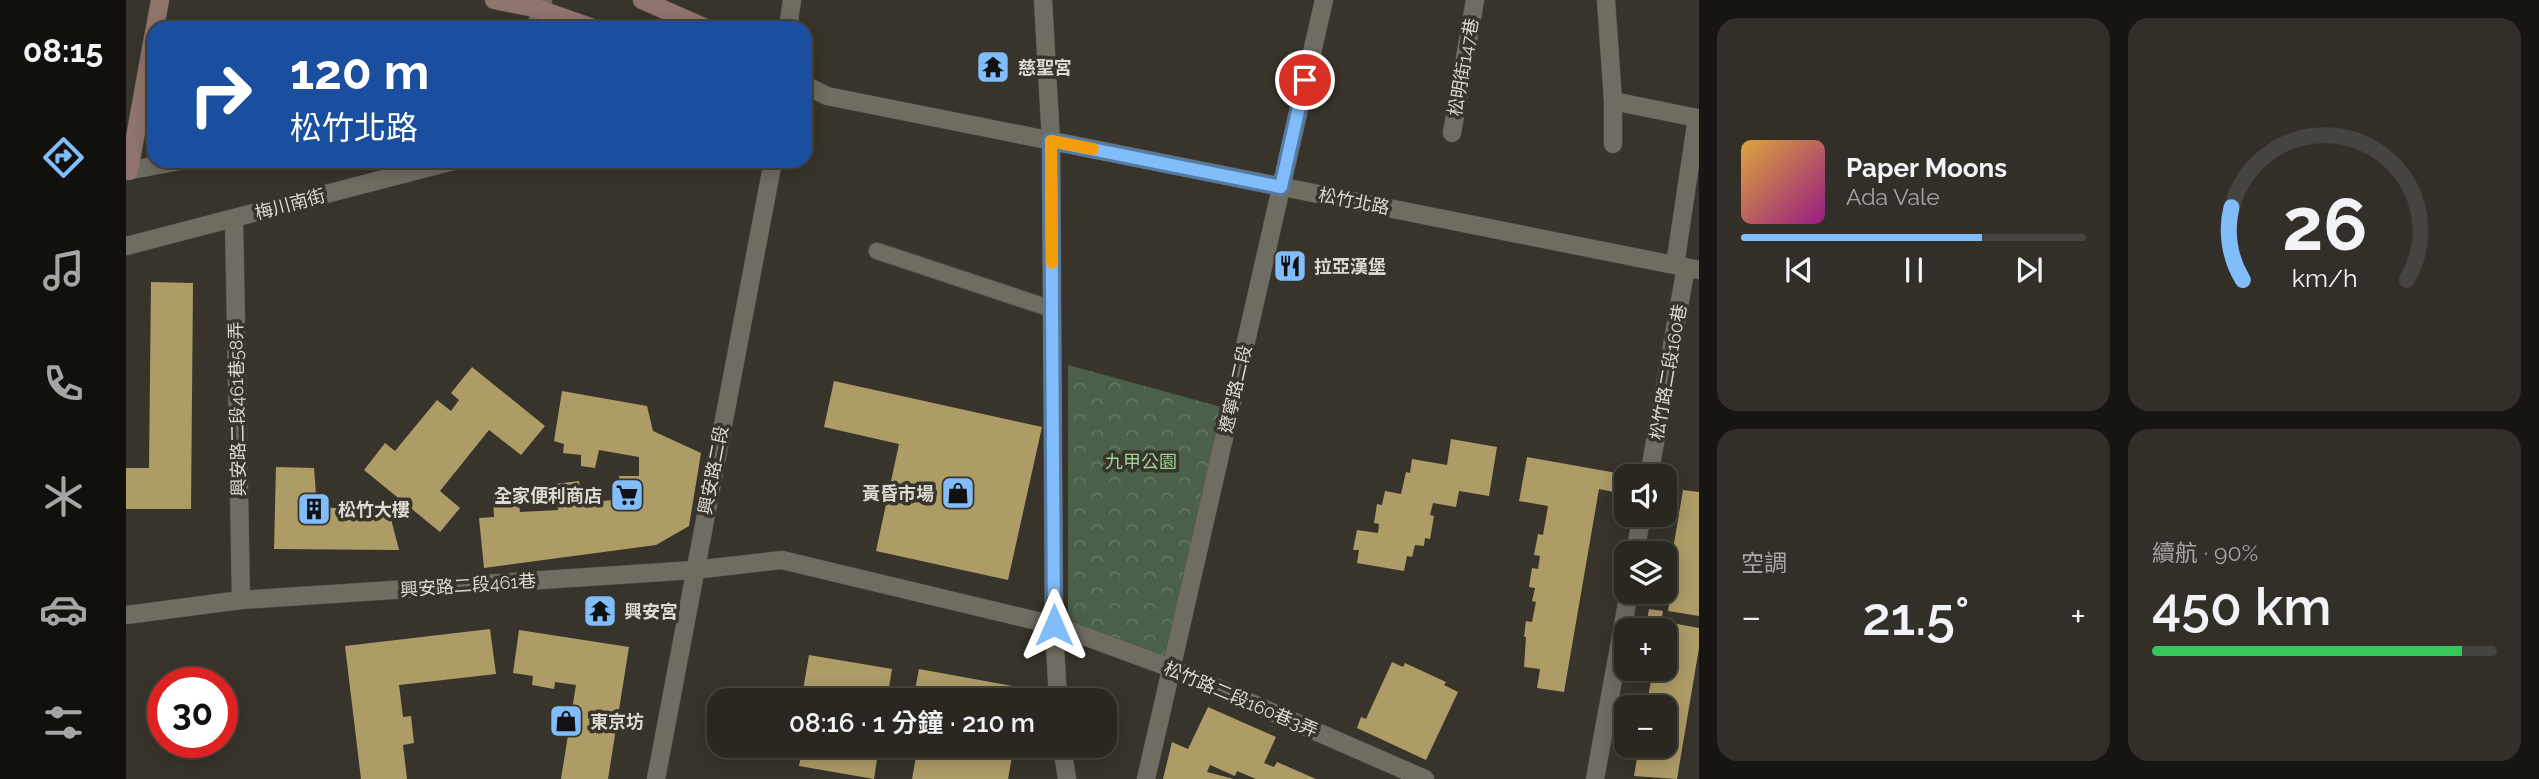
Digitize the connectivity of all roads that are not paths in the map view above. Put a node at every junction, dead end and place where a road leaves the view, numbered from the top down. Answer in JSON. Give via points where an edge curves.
{"nodes":[{"id":1,"x":160,"y":0,"type":"edge"},
{"id":2,"x":494,"y":0,"type":"edge"},
{"id":3,"x":642,"y":0,"type":"edge"},
{"id":4,"x":792,"y":0,"type":"edge"},
{"id":5,"x":1043,"y":0,"type":"edge"},
{"id":6,"x":1324,"y":0,"type":"edge"},
{"id":7,"x":1475,"y":0,"type":"edge"},
{"id":8,"x":1606,"y":0,"type":"edge"},
{"id":9,"x":541,"y":4,"type":"edge"},
{"id":10,"x":156,"y":21,"type":"edge"},
{"id":11,"x":578,"y":21,"type":"edge"},
{"id":12,"x":690,"y":21,"type":"edge"},
{"id":13,"x":789,"y":21,"type":"edge"},
{"id":14,"x":147,"y":68,"type":"edge"},
{"id":15,"x":812,"y":88,"type":"edge"},
{"id":16,"x":1613,"y":101,"type":"junction"},
{"id":17,"x":1698,"y":119,"type":"edge"},
{"id":18,"x":1452,"y":133,"type":"dead end"},
{"id":19,"x":1051,"y":141,"type":"junction"},
{"id":20,"x":1613,"y":144,"type":"dead end"},
{"id":21,"x":147,"y":167,"type":"edge"},
{"id":22,"x":427,"y":168,"type":"edge"},
{"id":23,"x":772,"y":168,"type":"edge"},
{"id":24,"x":128,"y":171,"type":"edge"},
{"id":25,"x":1281,"y":187,"type":"junction"},
{"id":26,"x":234,"y":219,"type":"junction"},
{"id":27,"x":126,"y":246,"type":"edge"},
{"id":28,"x":877,"y":251,"type":"dead end"},
{"id":29,"x":1687,"y":267,"type":"edge"},
{"id":30,"x":1052,"y":309,"type":"junction"},
{"id":31,"x":1651,"y":464,"type":"edge"},
{"id":32,"x":694,"y":570,"type":"junction"},
{"id":33,"x":241,"y":600,"type":"junction"},
{"id":34,"x":1627,"y":604,"type":"edge"},
{"id":35,"x":126,"y":615,"type":"edge"},
{"id":36,"x":1054,"y":625,"type":"junction"},
{"id":37,"x":1171,"y":668,"type":"junction"},
{"id":38,"x":1057,"y":688,"type":"edge"},
{"id":39,"x":1064,"y":758,"type":"edge"},
{"id":40,"x":656,"y":779,"type":"edge"},
{"id":41,"x":1067,"y":779,"type":"edge"},
{"id":42,"x":1146,"y":779,"type":"edge"},
{"id":43,"x":1425,"y":779,"type":"edge"},
{"id":44,"x":1595,"y":779,"type":"edge"}],
"edges":[{"from":1,"to":10,"type":"street"},
{"from":2,"to":9,"type":"street"},
{"from":3,"to":12,"type":"street"},
{"from":4,"to":13,"type":"street"},
{"from":5,"to":19,"type":"street"},
{"from":6,"to":25,"type":"street","name":"遼寧路二段"},
{"from":7,"to":18,"type":"street","name":"松明街147巷"},
{"from":8,"to":16,"type":"street"},
{"from":9,"to":11,"type":"street"},
{"from":14,"to":24,"type":"street"},
{"from":15,"to":19,"type":"street","name":"松竹北路","via":[[827,96]]},
{"from":16,"to":17,"type":"street"},
{"from":16,"to":20,"type":"street"},
{"from":17,"to":29,"type":"street","name":"松竹路二段160巷"},
{"from":19,"to":25,"type":"street","name":"松竹北路"},
{"from":19,"to":30,"type":"street"},
{"from":21,"to":24,"type":"street"},
{"from":22,"to":26,"type":"street","name":"梅川南街"},
{"from":23,"to":32,"type":"street","name":"興安路二段"},
{"from":25,"to":29,"type":"street","name":"松竹北路"},
{"from":25,"to":37,"type":"street","name":"遼寧路二段"},
{"from":26,"to":27,"type":"street","name":"梅川南街"},
{"from":26,"to":33,"type":"street","name":"興安路二段461巷58弄"},
{"from":28,"to":30,"type":"lane"},
{"from":29,"to":31,"type":"street","name":"松竹路二段160巷"},
{"from":30,"to":36,"type":"street"},
{"from":32,"to":33,"type":"street","name":"興安路二段461巷"},
{"from":32,"to":36,"type":"street","name":"興安路二段461巷","via":[[782,560]]},
{"from":32,"to":40,"type":"street","name":"興安路二段"},
{"from":33,"to":35,"type":"street","name":"興安路二段461巷"},
{"from":34,"to":44,"type":"street"},
{"from":36,"to":37,"type":"street","name":"松竹路二段160巷3弄"},
{"from":36,"to":38,"type":"street"},
{"from":37,"to":42,"type":"street","name":"遼寧路二段"},
{"from":37,"to":43,"type":"street","name":"松竹路二段160巷3弄"},
{"from":39,"to":41,"type":"street"}]}
